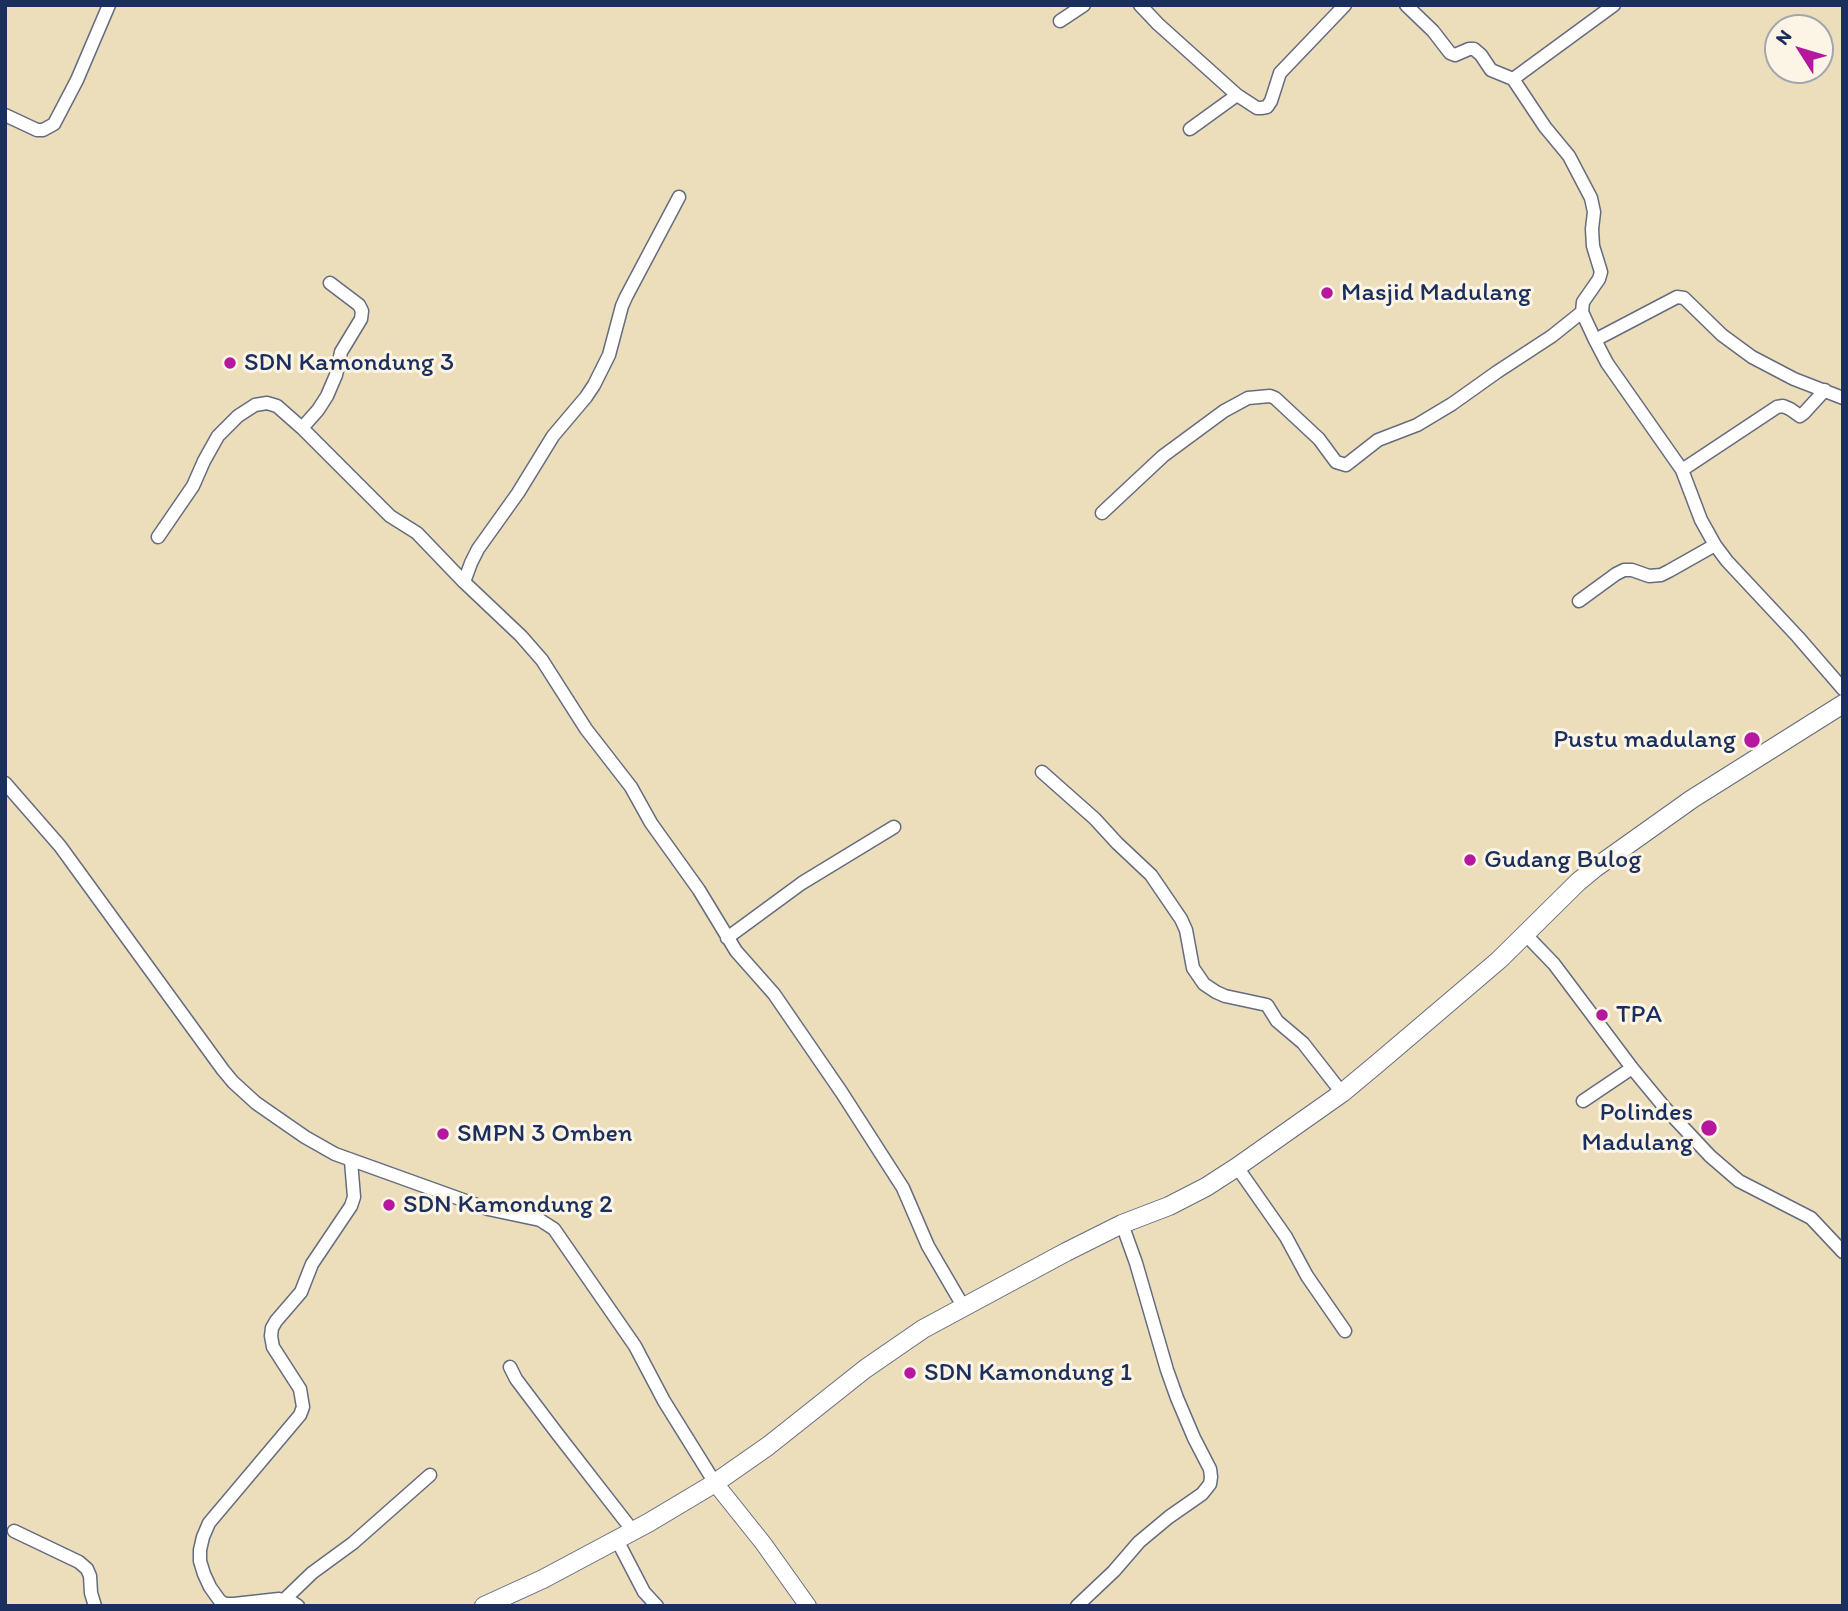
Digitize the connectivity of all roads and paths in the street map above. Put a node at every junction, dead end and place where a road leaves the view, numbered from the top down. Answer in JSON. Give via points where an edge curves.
{"nodes":[{"id":1,"x":109,"y":5,"type":"edge"},
{"id":2,"x":1084,"y":5,"type":"edge"},
{"id":3,"x":1140,"y":5,"type":"edge"},
{"id":4,"x":1345,"y":5,"type":"edge"},
{"id":5,"x":1406,"y":5,"type":"edge"},
{"id":6,"x":1614,"y":5,"type":"edge"},
{"id":7,"x":1060,"y":21,"type":"dead end"},
{"id":8,"x":1513,"y":79,"type":"junction"},
{"id":9,"x":1237,"y":95,"type":"junction"},
{"id":10,"x":5,"y":115,"type":"edge"},
{"id":11,"x":1190,"y":129,"type":"dead end"},
{"id":12,"x":679,"y":197,"type":"dead end"},
{"id":13,"x":330,"y":283,"type":"dead end"},
{"id":14,"x":1582,"y":312,"type":"junction"},
{"id":15,"x":1595,"y":340,"type":"junction"},
{"id":16,"x":1825,"y":390,"type":"junction"},
{"id":17,"x":1843,"y":398,"type":"edge"},
{"id":18,"x":302,"y":428,"type":"junction"},
{"id":19,"x":1682,"y":470,"type":"junction"},
{"id":20,"x":1102,"y":513,"type":"dead end"},
{"id":21,"x":158,"y":537,"type":"dead end"},
{"id":22,"x":1716,"y":545,"type":"junction"},
{"id":23,"x":464,"y":582,"type":"junction"},
{"id":24,"x":1579,"y":601,"type":"dead end"},
{"id":25,"x":1843,"y":690,"type":"edge"},
{"id":26,"x":1843,"y":704,"type":"edge"},
{"id":27,"x":1042,"y":772,"type":"dead end"},
{"id":28,"x":5,"y":783,"type":"edge"},
{"id":29,"x":894,"y":827,"type":"dead end"},
{"id":30,"x":1525,"y":934,"type":"junction"},
{"id":31,"x":727,"y":938,"type":"junction"},
{"id":32,"x":1632,"y":1068,"type":"junction"},
{"id":33,"x":1342,"y":1093,"type":"junction"},
{"id":34,"x":1583,"y":1101,"type":"dead end"},
{"id":35,"x":351,"y":1161,"type":"junction"},
{"id":36,"x":1237,"y":1167,"type":"junction"},
{"id":37,"x":1122,"y":1224,"type":"junction"},
{"id":38,"x":1843,"y":1252,"type":"edge"},
{"id":39,"x":963,"y":1306,"type":"junction"},
{"id":40,"x":1345,"y":1331,"type":"dead end"},
{"id":41,"x":510,"y":1367,"type":"dead end"},
{"id":42,"x":430,"y":1475,"type":"dead end"},
{"id":43,"x":715,"y":1483,"type":"junction"},
{"id":44,"x":14,"y":1531,"type":"dead end"},
{"id":45,"x":625,"y":1535,"type":"junction"},
{"id":46,"x":284,"y":1600,"type":"junction"},
{"id":47,"x":508,"y":1602,"type":"edge"},
{"id":48,"x":224,"y":1605,"type":"edge"},
{"id":49,"x":95,"y":1606,"type":"edge"},
{"id":50,"x":298,"y":1606,"type":"edge"},
{"id":51,"x":484,"y":1606,"type":"edge"},
{"id":52,"x":657,"y":1606,"type":"edge"},
{"id":53,"x":808,"y":1606,"type":"edge"},
{"id":54,"x":1077,"y":1606,"type":"edge"}],
"edges":[{"from":1,"to":10,"type":"street","via":[[54,124],[37,130]]},
{"from":2,"to":7,"type":"street"},
{"from":3,"to":9,"type":"street"},
{"from":4,"to":9,"type":"street","via":[[1280,73],[1267,107],[1257,108]]},
{"from":5,"to":8,"type":"street","via":[[1450,53],[1474,49],[1491,70]]},
{"from":6,"to":8,"type":"street"},
{"from":8,"to":14,"type":"street","via":[[1569,156],[1591,198],[1593,246],[1601,272]]},
{"from":9,"to":11,"type":"street"},
{"from":12,"to":23,"type":"street","via":[[622,306],[609,355],[594,385],[553,436],[478,549]]},
{"from":13,"to":18,"type":"street","via":[[362,311],[341,352],[327,396]]},
{"from":14,"to":15,"type":"street"},
{"from":14,"to":20,"type":"street","via":[[1452,404],[1417,425],[1378,440],[1346,465],[1331,458],[1319,439],[1275,398],[1248,398],[1163,456]]},
{"from":15,"to":16,"type":"street","via":[[1678,297],[1685,298],[1746,353]]},
{"from":15,"to":19,"type":"street"},
{"from":16,"to":17,"type":"street"},
{"from":16,"to":19,"type":"street","via":[[1804,414],[1777,407]]},
{"from":18,"to":21,"type":"street","via":[[267,403],[238,416],[218,436],[193,486]]},
{"from":18,"to":23,"type":"street"},
{"from":19,"to":22,"type":"street"},
{"from":22,"to":24,"type":"street","via":[[1661,575],[1632,570],[1616,573]]},
{"from":22,"to":25,"type":"street"},
{"from":23,"to":31,"type":"street","via":[[542,660],[586,729],[631,787]]},
{"from":26,"to":30,"type":"main road","via":[[1692,799],[1595,868]]},
{"from":27,"to":33,"type":"street","via":[[1156,881],[1181,919],[1191,961],[1204,984],[1225,996],[1267,1005]]},
{"from":28,"to":35,"type":"street","via":[[60,846],[233,1082],[306,1137]]},
{"from":29,"to":31,"type":"street","via":[[802,883]]},
{"from":30,"to":32,"type":"street","via":[[1561,972]]},
{"from":30,"to":33,"type":"main road"},
{"from":31,"to":39,"type":"street","via":[[786,1012],[895,1175],[928,1247]]},
{"from":32,"to":34,"type":"street"},
{"from":32,"to":38,"type":"street","via":[[1724,1170],[1750,1188],[1801,1211]]},
{"from":33,"to":36,"type":"main road"},
{"from":35,"to":43,"type":"street","via":[[488,1209],[550,1225],[635,1346]]},
{"from":35,"to":48,"type":"street","via":[[351,1206],[312,1264],[301,1292],[272,1328],[273,1347],[300,1389],[300,1415],[222,1506],[203,1537],[200,1561],[204,1574]]},
{"from":36,"to":37,"type":"main road","via":[[1169,1206]]},
{"from":36,"to":40,"type":"street"},
{"from":37,"to":39,"type":"main road"},
{"from":37,"to":54,"type":"street","via":[[1173,1389],[1212,1477],[1202,1494],[1139,1542]]},
{"from":39,"to":43,"type":"main road","via":[[885,1354]]},
{"from":41,"to":45,"type":"street"},
{"from":42,"to":46,"type":"street"},
{"from":43,"to":45,"type":"main road"},
{"from":43,"to":53,"type":"street"},
{"from":44,"to":49,"type":"street","via":[[87,1569]]},
{"from":45,"to":47,"type":"main road"},
{"from":45,"to":52,"type":"street","via":[[643,1592]]},
{"from":46,"to":48,"type":"street"},
{"from":46,"to":50,"type":"street"},
{"from":47,"to":51,"type":"main road"}]}
